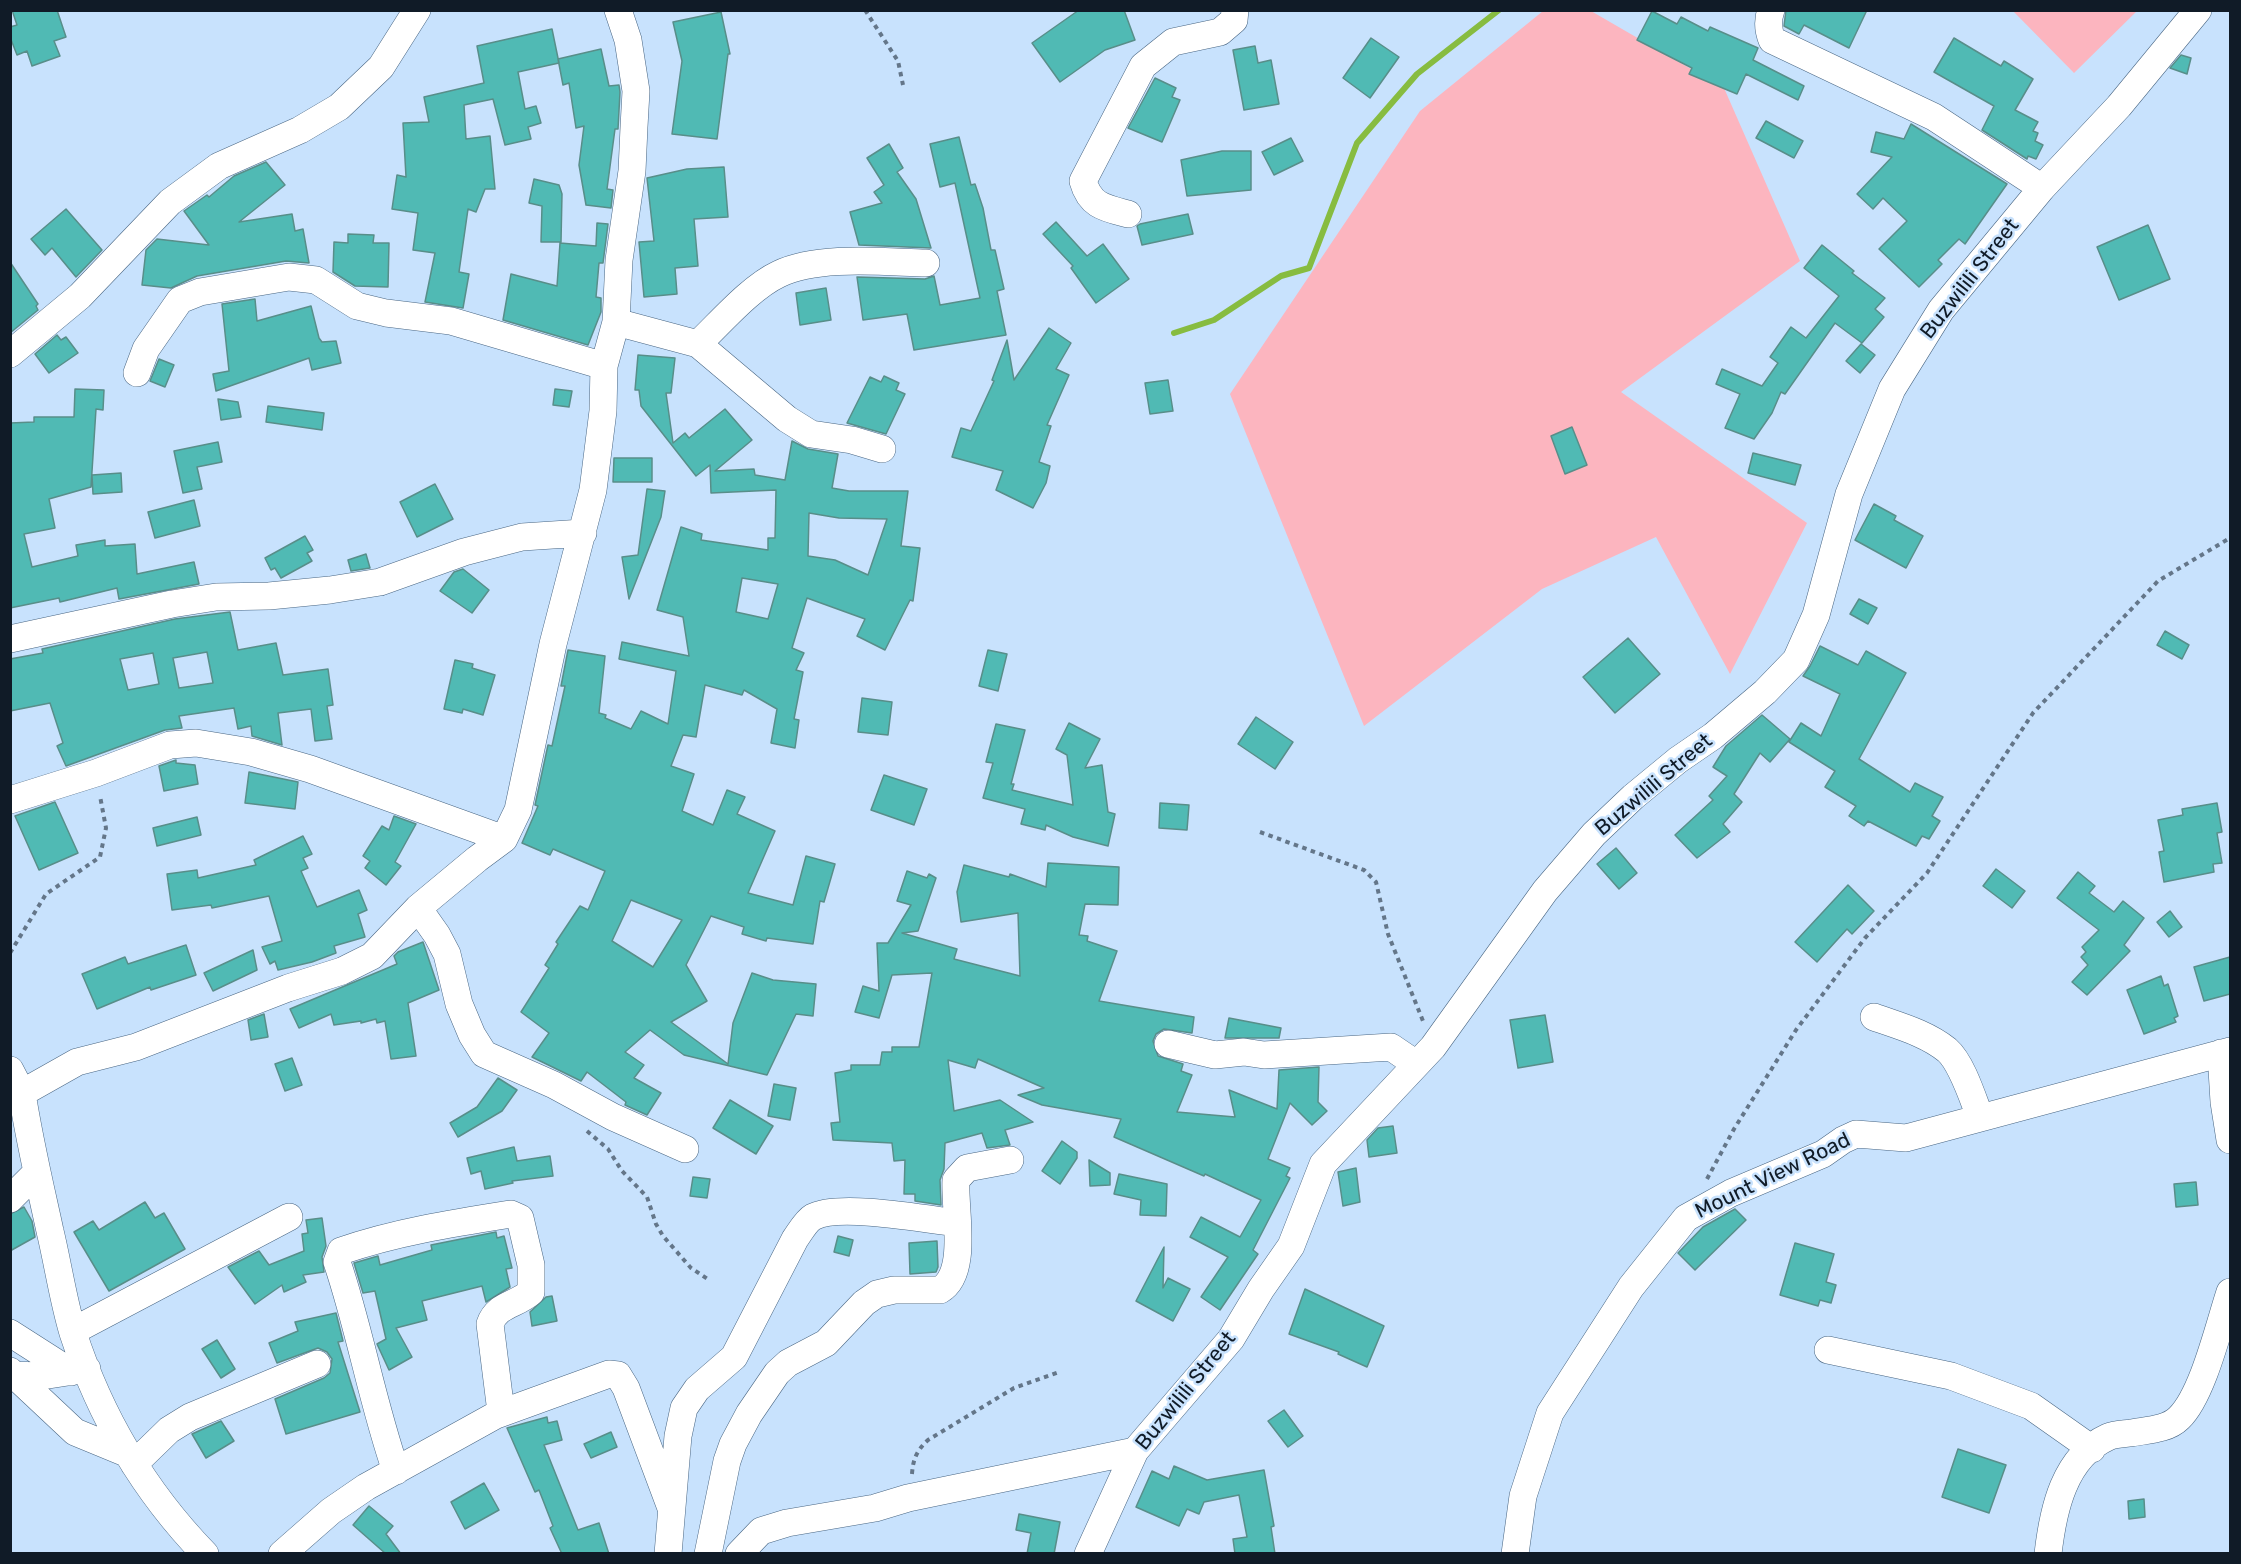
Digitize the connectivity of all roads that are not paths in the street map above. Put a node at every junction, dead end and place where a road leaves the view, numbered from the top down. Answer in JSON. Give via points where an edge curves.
{"nodes":[{"id":1,"x":417,"y":10,"type":"edge"},
{"id":2,"x":618,"y":10,"type":"edge"},
{"id":3,"x":1235,"y":10,"type":"edge"},
{"id":4,"x":1771,"y":10,"type":"edge"},
{"id":5,"x":2198,"y":10,"type":"edge"},
{"id":6,"x":2042,"y":188,"type":"junction"},
{"id":7,"x":1128,"y":214,"type":"dead end"},
{"id":8,"x":926,"y":263,"type":"dead end"},
{"id":9,"x":616,"y":322,"type":"junction"},
{"id":10,"x":698,"y":344,"type":"junction"},
{"id":11,"x":10,"y":354,"type":"edge"},
{"id":12,"x":604,"y":366,"type":"junction"},
{"id":13,"x":137,"y":373,"type":"dead end"},
{"id":14,"x":882,"y":449,"type":"dead end"},
{"id":15,"x":583,"y":533,"type":"junction"},
{"id":16,"x":10,"y":639,"type":"edge"},
{"id":17,"x":10,"y":800,"type":"edge"},
{"id":18,"x":504,"y":839,"type":"junction"},
{"id":19,"x":418,"y":908,"type":"junction"},
{"id":20,"x":1874,"y":1017,"type":"dead end"},
{"id":21,"x":1168,"y":1044,"type":"dead end"},
{"id":22,"x":2226,"y":1052,"type":"edge"},
{"id":23,"x":1424,"y":1055,"type":"junction"},
{"id":24,"x":16,"y":1081,"type":"edge"},
{"id":25,"x":1980,"y":1117,"type":"junction"},
{"id":26,"x":2230,"y":1140,"type":"edge"},
{"id":27,"x":686,"y":1149,"type":"dead end"},
{"id":28,"x":1010,"y":1160,"type":"dead end"},
{"id":29,"x":36,"y":1173,"type":"junction"},
{"id":30,"x":10,"y":1199,"type":"edge"},
{"id":31,"x":289,"y":1217,"type":"dead end"},
{"id":32,"x":957,"y":1223,"type":"junction"},
{"id":33,"x":2230,"y":1292,"type":"edge"},
{"id":34,"x":73,"y":1331,"type":"junction"},
{"id":35,"x":10,"y":1333,"type":"edge"},
{"id":36,"x":1828,"y":1350,"type":"dead end"},
{"id":37,"x":2219,"y":1364,"type":"edge"},
{"id":38,"x":316,"y":1365,"type":"dead end"},
{"id":39,"x":79,"y":1371,"type":"junction"},
{"id":40,"x":13,"y":1374,"type":"edge"},
{"id":41,"x":501,"y":1412,"type":"junction"},
{"id":42,"x":2092,"y":1449,"type":"junction"},
{"id":43,"x":1135,"y":1451,"type":"junction"},
{"id":44,"x":130,"y":1458,"type":"junction"},
{"id":45,"x":396,"y":1471,"type":"junction"},
{"id":46,"x":671,"y":1508,"type":"junction"},
{"id":47,"x":205,"y":1554,"type":"edge"},
{"id":48,"x":282,"y":1554,"type":"edge"},
{"id":49,"x":668,"y":1554,"type":"edge"},
{"id":50,"x":708,"y":1554,"type":"edge"},
{"id":51,"x":739,"y":1554,"type":"edge"},
{"id":52,"x":1088,"y":1554,"type":"edge"},
{"id":53,"x":1515,"y":1554,"type":"edge"},
{"id":54,"x":2048,"y":1554,"type":"edge"}],
"edges":[{"from":1,"to":11,"type":"street","via":[[381,67],[339,107],[300,130],[219,166],[170,202],[81,296]]},
{"from":2,"to":9,"type":"street","via":[[636,91]]},
{"from":3,"to":7,"type":"street","via":[[1234,20],[1220,32],[1173,42],[1143,66],[1083,181],[1087,196],[1106,209]]},
{"from":4,"to":6,"type":"street","via":[[1768,30],[1772,40],[1934,117]]},
{"from":5,"to":6,"type":"street","name":"Buzwilili Street","via":[[2119,106]]},
{"from":6,"to":23,"type":"street","name":"Buzwilili Street","via":[[1941,310],[1892,389],[1849,494],[1816,615],[1796,660],[1765,692],[1633,797],[1594,834],[1545,891]]},
{"from":8,"to":10,"type":"street","via":[[808,265],[778,274]]},
{"from":9,"to":10,"type":"street"},
{"from":9,"to":12,"type":"street"},
{"from":10,"to":14,"type":"street","via":[[798,427]]},
{"from":12,"to":13,"type":"street","via":[[451,321],[357,306],[316,280],[289,277],[200,292],[180,300],[146,349]]},
{"from":12,"to":15,"type":"street","via":[[603,411]]},
{"from":15,"to":16,"type":"street","via":[[522,537],[464,552],[380,582],[269,596],[194,600]]},
{"from":15,"to":18,"type":"street","via":[[556,634],[518,810]]},
{"from":17,"to":18,"type":"street","via":[[170,745],[196,743],[223,746],[310,769]]},
{"from":18,"to":19,"type":"street"},
{"from":19,"to":24,"type":"street","via":[[372,956],[342,971],[136,1047]]},
{"from":19,"to":27,"type":"street","via":[[447,954],[459,1004],[484,1054]]},
{"from":20,"to":25,"type":"street","via":[[1922,1035],[1949,1051]]},
{"from":21,"to":23,"type":"street","via":[[1215,1055],[1391,1047]]},
{"from":22,"to":25,"type":"street","name":"Mount View Road"},
{"from":22,"to":26,"type":"street","via":[[2224,1102]]},
{"from":23,"to":43,"type":"street","name":"Buzwilili Street","via":[[1323,1164],[1291,1246],[1231,1339]]},
{"from":24,"to":29,"type":"street"},
{"from":25,"to":53,"type":"street","name":"Mount View Road","via":[[1906,1138],[1856,1134],[1823,1154],[1731,1193],[1686,1218],[1631,1287],[1550,1413],[1523,1496]]},
{"from":28,"to":32,"type":"street","via":[[978,1165],[960,1173],[955,1194]]},
{"from":29,"to":30,"type":"street"},
{"from":29,"to":34,"type":"street"},
{"from":31,"to":34,"type":"street"},
{"from":32,"to":46,"type":"street","via":[[841,1211],[808,1221],[734,1357],[697,1389],[684,1408]]},
{"from":32,"to":50,"type":"street","via":[[956,1263],[947,1287],[877,1294],[826,1343],[777,1373],[733,1444]]},
{"from":33,"to":37,"type":"street"},
{"from":34,"to":39,"type":"street"},
{"from":35,"to":39,"type":"street"},
{"from":36,"to":42,"type":"street","via":[[1951,1376],[2031,1406]]},
{"from":37,"to":42,"type":"street","via":[[2178,1419],[2164,1427],[2109,1437]]},
{"from":38,"to":44,"type":"street","via":[[190,1417]]},
{"from":39,"to":40,"type":"street"},
{"from":39,"to":44,"type":"street"},
{"from":40,"to":44,"type":"street","via":[[75,1432]]},
{"from":41,"to":45,"type":"street"},
{"from":41,"to":45,"type":"street","via":[[490,1323],[493,1314],[531,1292],[531,1265],[519,1218],[512,1214],[420,1229],[341,1251],[337,1262]]},
{"from":41,"to":46,"type":"street","via":[[600,1375],[618,1376]]},
{"from":42,"to":54,"type":"street","via":[[2068,1472],[2051,1528]]},
{"from":43,"to":51,"type":"street","via":[[875,1508],[787,1523],[761,1531]]},
{"from":43,"to":52,"type":"street","name":"Buzwilili Street"},
{"from":44,"to":47,"type":"street","via":[[180,1529]]},
{"from":45,"to":48,"type":"street","via":[[331,1511]]},
{"from":46,"to":49,"type":"street"}]}
